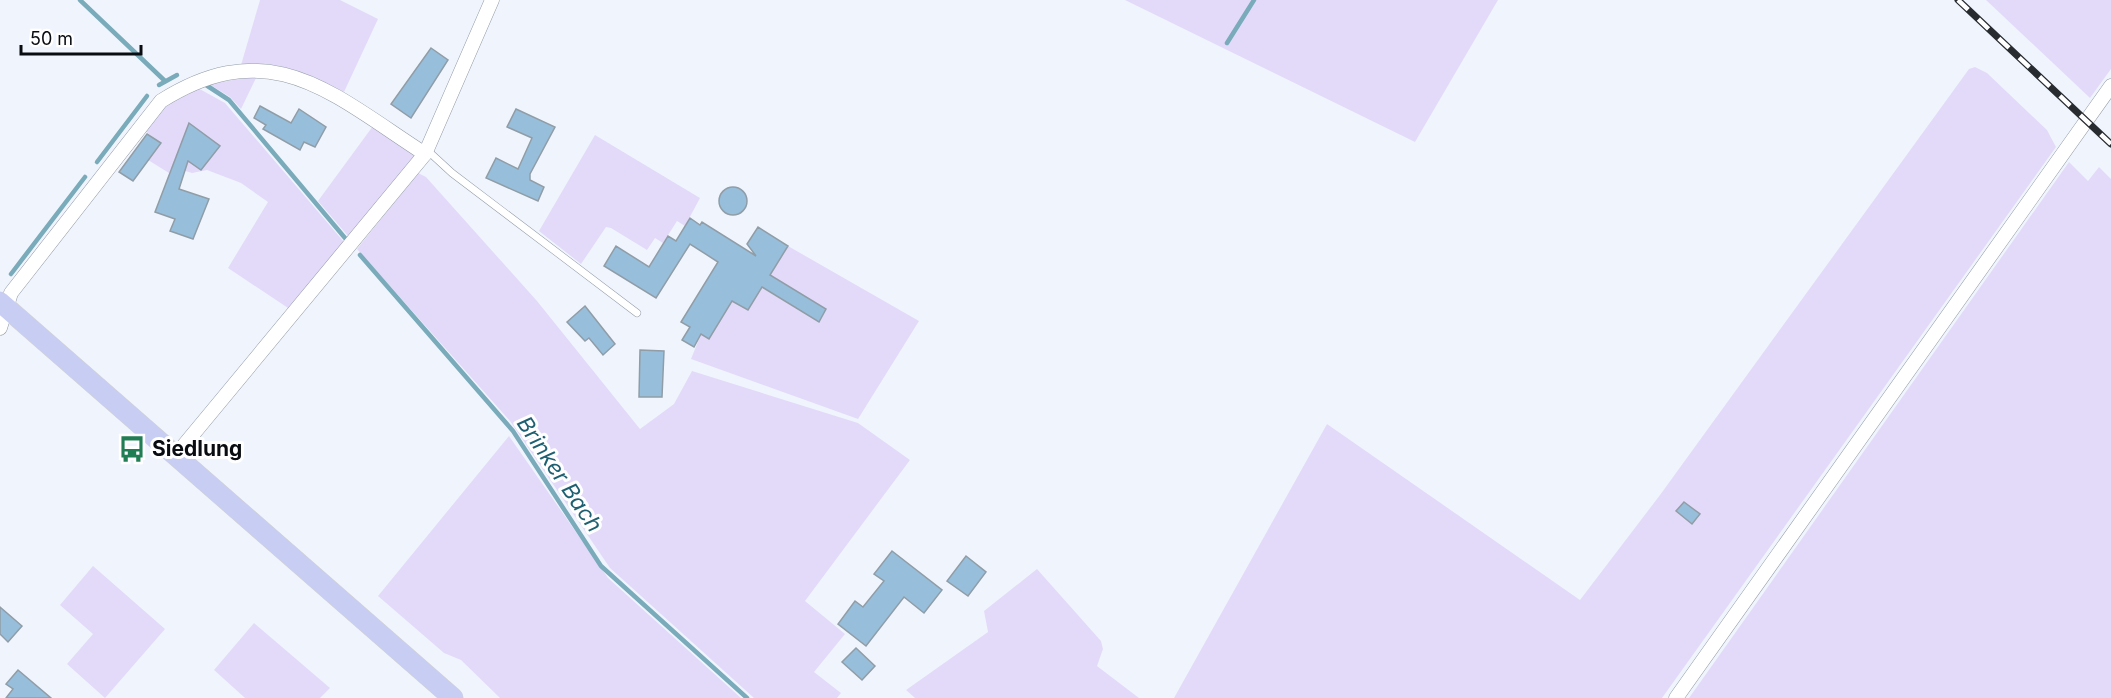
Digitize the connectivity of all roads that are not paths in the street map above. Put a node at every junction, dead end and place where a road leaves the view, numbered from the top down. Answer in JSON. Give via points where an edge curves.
{"nodes":[{"id":1,"x":492,"y":0,"type":"edge"},
{"id":2,"x":2111,"y":86,"type":"edge"},
{"id":3,"x":426,"y":152,"type":"junction"},
{"id":4,"x":3,"y":304,"type":"edge"},
{"id":5,"x":637,"y":313,"type":"dead end"},
{"id":6,"x":0,"y":328,"type":"edge"},
{"id":7,"x":175,"y":456,"type":"junction"},
{"id":8,"x":453,"y":698,"type":"edge"},
{"id":9,"x":1676,"y":698,"type":"edge"}],
"edges":[{"from":1,"to":3,"type":"street"},
{"from":2,"to":9,"type":"street"},
{"from":3,"to":4,"type":"street","via":[[323,88],[295,77],[265,69],[208,76],[161,101]]},
{"from":3,"to":5,"type":"lane"},
{"from":3,"to":7,"type":"street"},
{"from":4,"to":6,"type":"street"},
{"from":4,"to":7,"type":"main road"},
{"from":7,"to":8,"type":"main road"}]}
